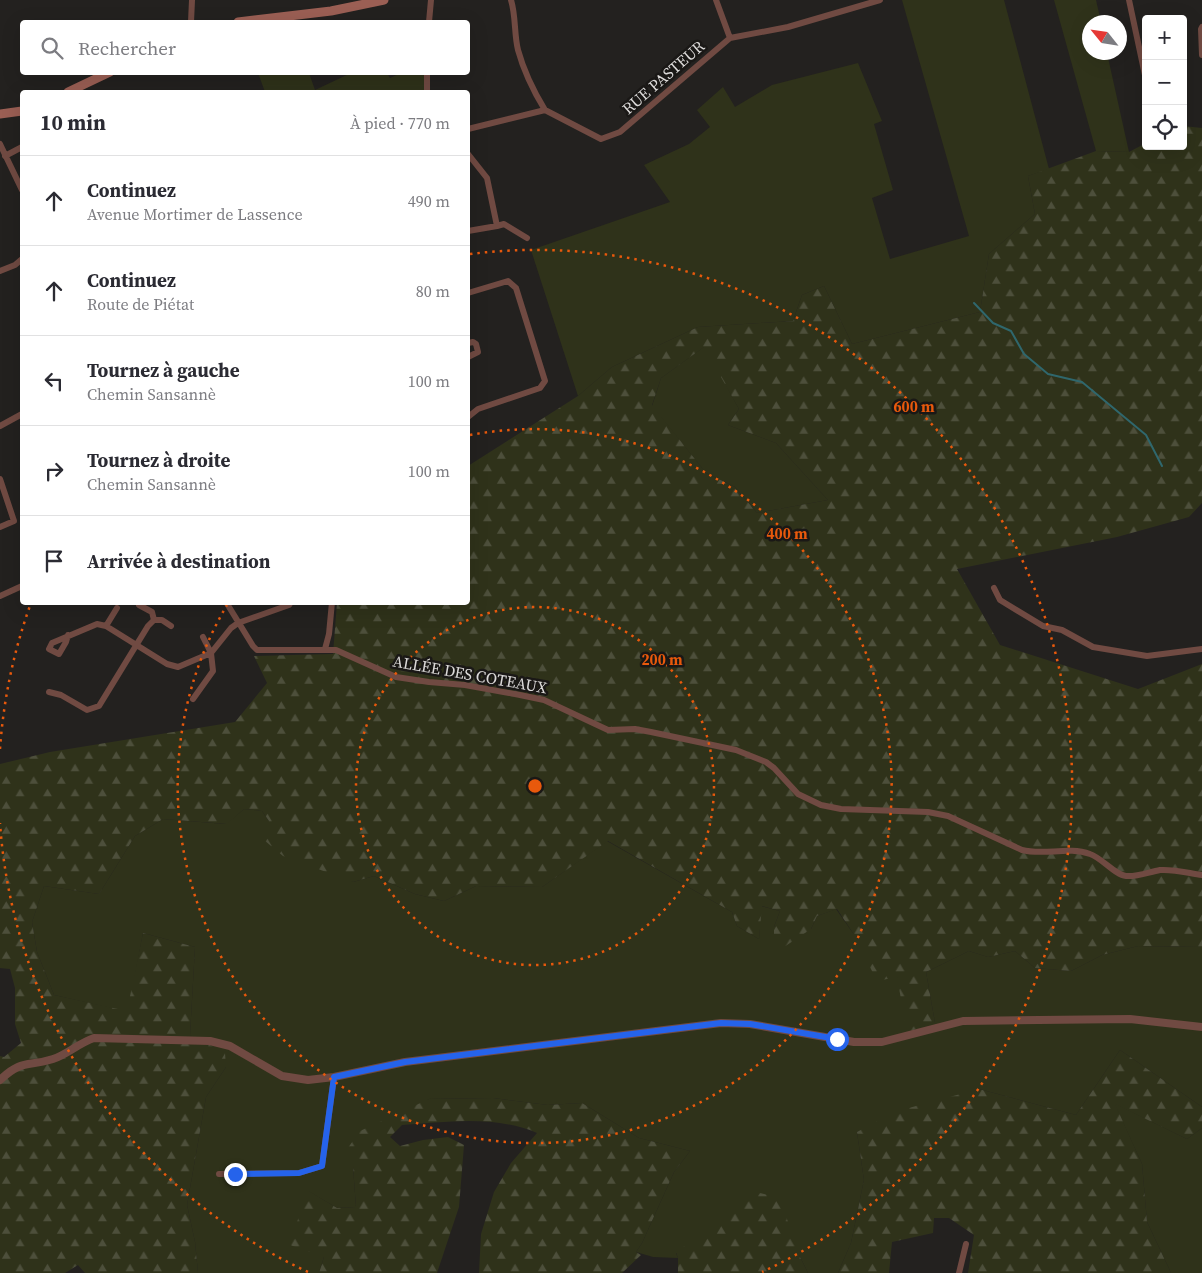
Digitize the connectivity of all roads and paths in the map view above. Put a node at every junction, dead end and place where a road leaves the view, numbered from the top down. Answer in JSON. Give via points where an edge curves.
{"nodes":[{"id":1,"x":192,"y":0,"type":"edge"},
{"id":2,"x":384,"y":0,"type":"edge"},
{"id":3,"x":431,"y":0,"type":"edge"},
{"id":4,"x":511,"y":0,"type":"edge"},
{"id":5,"x":716,"y":0,"type":"edge"},
{"id":6,"x":880,"y":0,"type":"edge"},
{"id":7,"x":1129,"y":0,"type":"edge"},
{"id":8,"x":190,"y":20,"type":"edge"},
{"id":9,"x":255,"y":20,"type":"edge"},
{"id":10,"x":429,"y":20,"type":"edge"},
{"id":11,"x":1202,"y":26,"type":"edge"},
{"id":12,"x":730,"y":38,"type":"junction"},
{"id":13,"x":1202,"y":55,"type":"edge"},
{"id":14,"x":1142,"y":61,"type":"edge"},
{"id":15,"x":104,"y":75,"type":"edge"},
{"id":16,"x":427,"y":75,"type":"edge"},
{"id":17,"x":72,"y":90,"type":"edge"},
{"id":18,"x":427,"y":90,"type":"edge"},
{"id":19,"x":545,"y":110,"type":"junction"},
{"id":20,"x":20,"y":111,"type":"edge"},
{"id":21,"x":0,"y":114,"type":"edge"},
{"id":22,"x":470,"y":129,"type":"edge"},
{"id":23,"x":0,"y":144,"type":"edge"},
{"id":24,"x":20,"y":148,"type":"edge"},
{"id":25,"x":5,"y":156,"type":"junction"},
{"id":26,"x":470,"y":157,"type":"edge"},
{"id":27,"x":20,"y":186,"type":"edge"},
{"id":28,"x":497,"y":226,"type":"junction"},
{"id":29,"x":470,"y":232,"type":"edge"},
{"id":30,"x":526,"y":238,"type":"dead end"},
{"id":31,"x":20,"y":261,"type":"edge"},
{"id":32,"x":0,"y":271,"type":"edge"},
{"id":33,"x":470,"y":292,"type":"edge"},
{"id":34,"x":470,"y":343,"type":"edge"},
{"id":35,"x":470,"y":355,"type":"edge"},
{"id":36,"x":20,"y":415,"type":"edge"},
{"id":37,"x":470,"y":415,"type":"edge"},
{"id":38,"x":0,"y":426,"type":"edge"},
{"id":39,"x":1,"y":483,"type":"edge"},
{"id":40,"x":0,"y":527,"type":"edge"},
{"id":41,"x":20,"y":587,"type":"edge"},
{"id":42,"x":994,"y":588,"type":"dead end"},
{"id":43,"x":0,"y":596,"type":"edge"},
{"id":44,"x":139,"y":605,"type":"dead end"},
{"id":45,"x":228,"y":605,"type":"edge"},
{"id":46,"x":290,"y":605,"type":"edge"},
{"id":47,"x":332,"y":605,"type":"edge"},
{"id":48,"x":117,"y":608,"type":"dead end"},
{"id":49,"x":154,"y":620,"type":"junction"},
{"id":50,"x":238,"y":623,"type":"junction"},
{"id":51,"x":106,"y":626,"type":"junction"},
{"id":52,"x":172,"y":626,"type":"dead end"},
{"id":53,"x":68,"y":635,"type":"dead end"},
{"id":54,"x":203,"y":637,"type":"dead end"},
{"id":55,"x":137,"y":645,"type":"junction"},
{"id":56,"x":1202,"y":649,"type":"edge"},
{"id":57,"x":325,"y":650,"type":"junction"},
{"id":58,"x":211,"y":653,"type":"junction"},
{"id":59,"x":49,"y":692,"type":"dead end"},
{"id":60,"x":193,"y":699,"type":"dead end"},
{"id":61,"x":1202,"y":875,"type":"edge"},
{"id":62,"x":1202,"y":1027,"type":"edge"},
{"id":63,"x":334,"y":1077,"type":"junction"},
{"id":64,"x":0,"y":1080,"type":"edge"},
{"id":65,"x":219,"y":1174,"type":"dead end"},
{"id":66,"x":966,"y":1244,"type":"dead end"},
{"id":67,"x":960,"y":1273,"type":"edge"}],
"edges":[{"from":1,"to":8,"type":"street"},
{"from":2,"to":9,"type":"main road","via":[[331,11]]},
{"from":3,"to":10,"type":"street"},
{"from":4,"to":19,"type":"street","via":[[518,50],[533,90]]},
{"from":5,"to":12,"type":"street"},
{"from":6,"to":12,"type":"street","name":"RUE PASTEUR","via":[[788,27]]},
{"from":7,"to":14,"type":"street"},
{"from":11,"to":13,"type":"street"},
{"from":12,"to":19,"type":"street","name":"RUE PASTEUR","via":[[620,132],[601,139]]},
{"from":15,"to":17,"type":"main road"},
{"from":16,"to":18,"type":"street"},
{"from":19,"to":22,"type":"street"},
{"from":20,"to":21,"type":"main road"},
{"from":23,"to":25,"type":"street"},
{"from":24,"to":25,"type":"street"},
{"from":25,"to":27,"type":"street"},
{"from":26,"to":28,"type":"street","via":[[487,178]]},
{"from":28,"to":29,"type":"street"},
{"from":28,"to":30,"type":"street","via":[[504,224]]},
{"from":31,"to":32,"type":"street"},
{"from":33,"to":37,"type":"street","via":[[508,281],[516,288],[545,381],[540,388]]},
{"from":34,"to":35,"type":"street","via":[[476,344],[478,352]]},
{"from":36,"to":38,"type":"street"},
{"from":39,"to":40,"type":"street","via":[[14,521]]},
{"from":41,"to":43,"type":"street"},
{"from":42,"to":56,"type":"street","via":[[1000,600],[1043,626],[1062,630],[1093,647],[1147,656]]},
{"from":44,"to":49,"type":"street","via":[[152,612]]},
{"from":45,"to":50,"type":"street"},
{"from":46,"to":50,"type":"street"},
{"from":47,"to":57,"type":"street"},
{"from":48,"to":51,"type":"street"},
{"from":49,"to":52,"type":"street","via":[[162,620]]},
{"from":49,"to":55,"type":"street"},
{"from":50,"to":57,"type":"street","name":"ALLÉE DES COTEAUX","via":[[257,650]]},
{"from":50,"to":58,"type":"street"},
{"from":51,"to":53,"type":"street","via":[[97,624]]},
{"from":51,"to":55,"type":"street"},
{"from":54,"to":58,"type":"street"},
{"from":55,"to":58,"type":"street","via":[[167,664],[178,667]]},
{"from":55,"to":59,"type":"street","via":[[99,706],[87,710]]},
{"from":57,"to":61,"type":"street","name":"ALLÉE DES COTEAUX","via":[[336,650],[396,677],[544,700],[608,730],[635,729],[736,750],[766,762],[798,794],[821,805],[948,816],[1022,850],[1089,854],[1126,876],[1162,870]]},
{"from":58,"to":60,"type":"street","via":[[213,671]]},
{"from":62,"to":63,"type":"street","via":[[1130,1019],[963,1021],[882,1042],[854,1042],[750,1024],[721,1023],[405,1062]]},
{"from":63,"to":64,"type":"street","via":[[308,1080],[282,1076],[230,1046],[210,1041],[94,1038],[54,1059],[24,1064]]},
{"from":63,"to":65,"type":"street","via":[[322,1166],[299,1173]]},
{"from":66,"to":67,"type":"street"}]}
